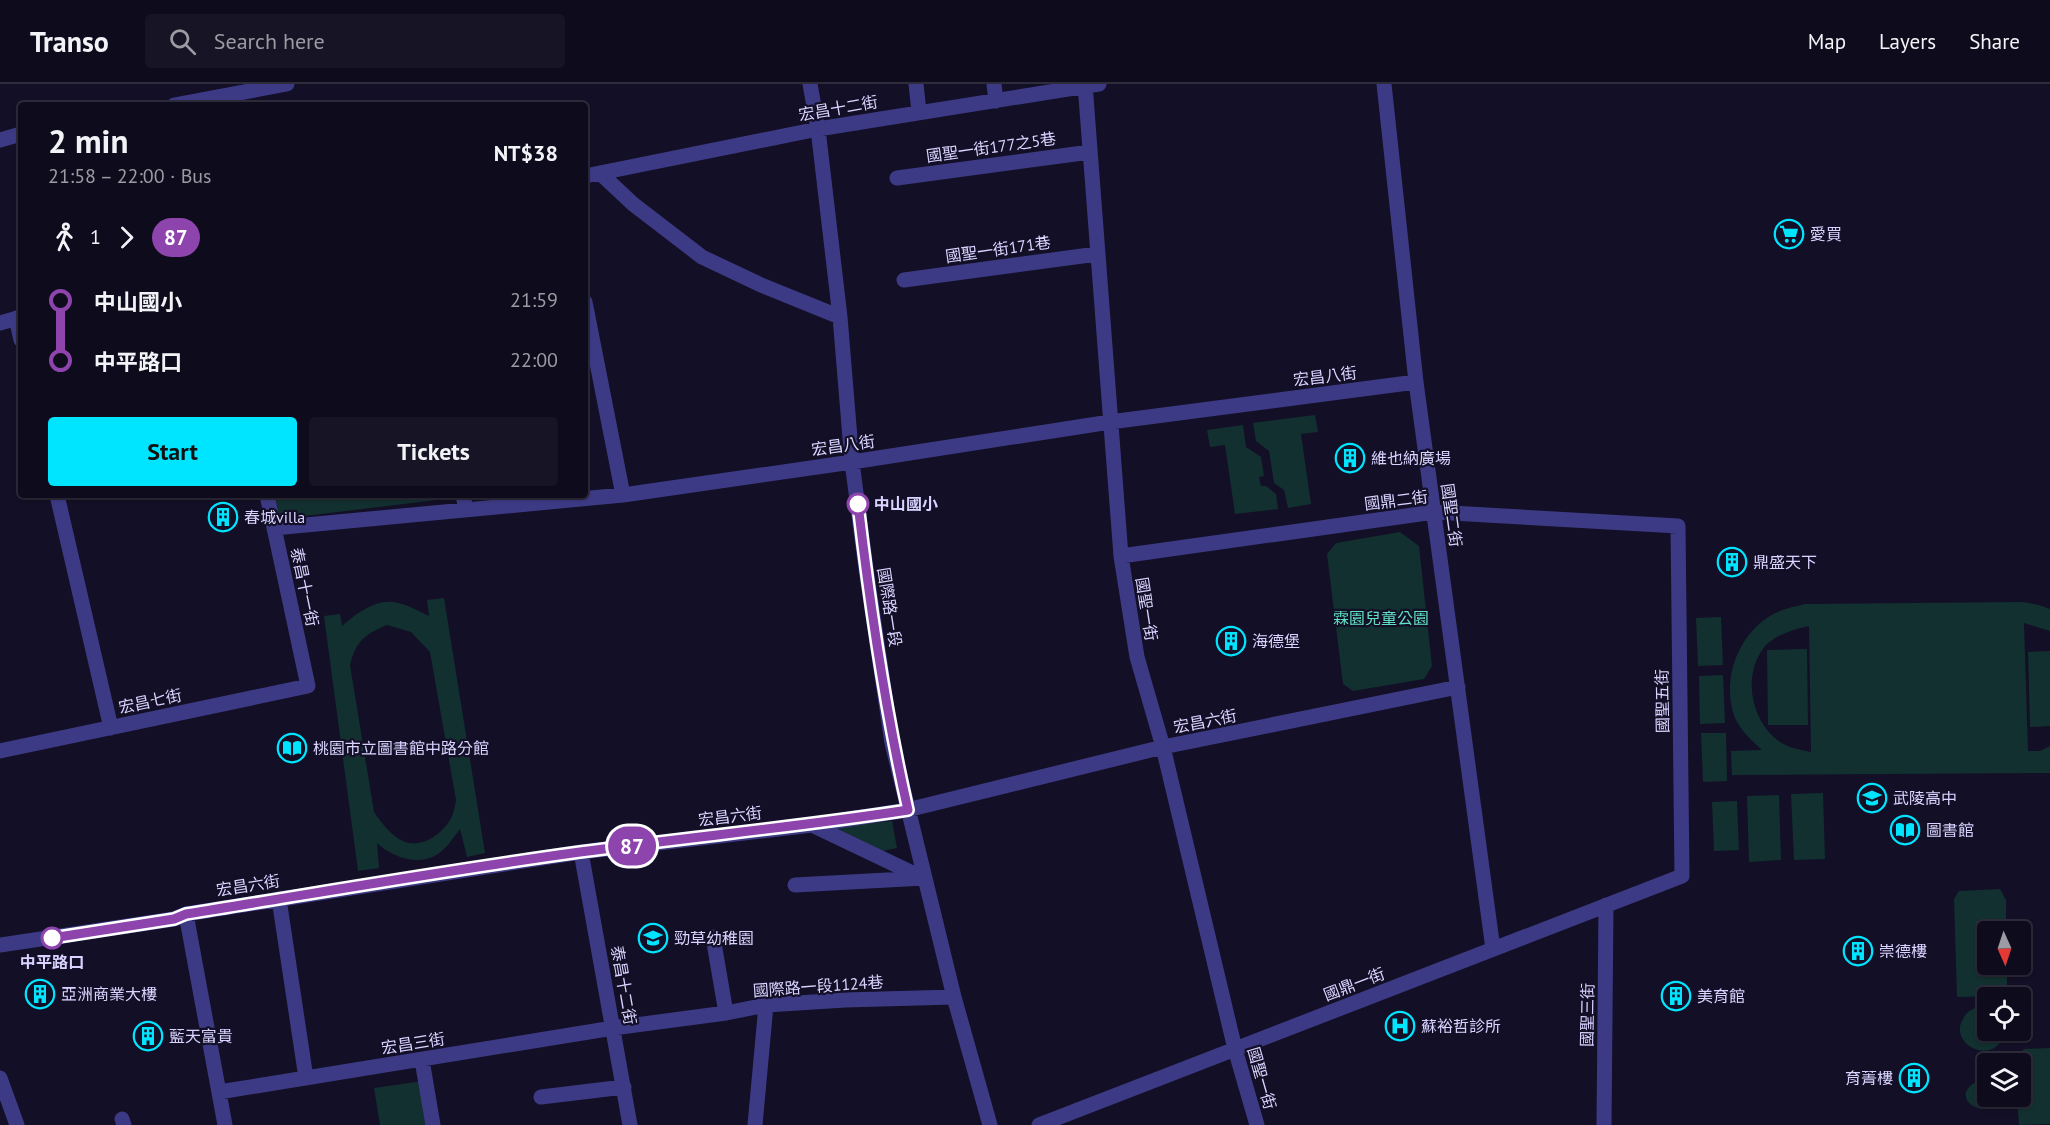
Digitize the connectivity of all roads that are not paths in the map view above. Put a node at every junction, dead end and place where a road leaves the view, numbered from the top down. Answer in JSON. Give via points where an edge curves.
{"nodes":[{"id":1,"x":287,"y":84,"type":"edge"},
{"id":2,"x":810,"y":84,"type":"edge"},
{"id":3,"x":916,"y":84,"type":"edge"},
{"id":4,"x":994,"y":84,"type":"edge"},
{"id":5,"x":1384,"y":84,"type":"edge"},
{"id":6,"x":1090,"y":85,"type":"edge"},
{"id":7,"x":996,"y":101,"type":"junction"},
{"id":8,"x":192,"y":102,"type":"edge"},
{"id":9,"x":919,"y":112,"type":"junction"},
{"id":10,"x":818,"y":129,"type":"junction"},
{"id":11,"x":18,"y":135,"type":"edge"},
{"id":12,"x":0,"y":140,"type":"edge"},
{"id":13,"x":1090,"y":152,"type":"junction"},
{"id":14,"x":592,"y":175,"type":"edge"},
{"id":15,"x":897,"y":178,"type":"dead end"},
{"id":16,"x":1097,"y":254,"type":"junction"},
{"id":17,"x":904,"y":280,"type":"dead end"},
{"id":18,"x":18,"y":317,"type":"edge"},
{"id":19,"x":840,"y":317,"type":"junction"},
{"id":20,"x":0,"y":324,"type":"edge"},
{"id":21,"x":588,"y":334,"type":"edge"},
{"id":22,"x":591,"y":367,"type":"edge"},
{"id":23,"x":1416,"y":382,"type":"junction"},
{"id":24,"x":1110,"y":422,"type":"junction"},
{"id":25,"x":852,"y":462,"type":"junction"},
{"id":26,"x":623,"y":495,"type":"junction"},
{"id":27,"x":588,"y":497,"type":"edge"},
{"id":28,"x":58,"y":498,"type":"edge"},
{"id":29,"x":268,"y":498,"type":"edge"},
{"id":30,"x":555,"y":498,"type":"edge"},
{"id":31,"x":464,"y":502,"type":"edge"},
{"id":32,"x":1434,"y":512,"type":"junction"},
{"id":33,"x":1678,"y":526,"type":"joint"},
{"id":34,"x":274,"y":528,"type":"junction"},
{"id":35,"x":1121,"y":556,"type":"junction"},
{"id":36,"x":308,"y":686,"type":"joint"},
{"id":37,"x":1458,"y":687,"type":"junction"},
{"id":38,"x":111,"y":728,"type":"junction"},
{"id":39,"x":1163,"y":747,"type":"junction"},
{"id":40,"x":0,"y":751,"type":"edge"},
{"id":41,"x":908,"y":810,"type":"junction"},
{"id":42,"x":812,"y":825,"type":"junction"},
{"id":43,"x":581,"y":852,"type":"junction"},
{"id":44,"x":1682,"y":876,"type":"joint"},
{"id":45,"x":924,"y":878,"type":"junction"},
{"id":46,"x":795,"y":885,"type":"dead end"},
{"id":47,"x":279,"y":898,"type":"junction"},
{"id":48,"x":1606,"y":905,"type":"junction"},
{"id":49,"x":186,"y":914,"type":"junction"},
{"id":50,"x":713,"y":937,"type":"dead end"},
{"id":51,"x":0,"y":945,"type":"edge"},
{"id":52,"x":1493,"y":949,"type":"junction"},
{"id":53,"x":954,"y":997,"type":"junction"},
{"id":54,"x":766,"y":1005,"type":"junction"},
{"id":55,"x":726,"y":1013,"type":"junction"},
{"id":56,"x":613,"y":1028,"type":"junction"},
{"id":57,"x":1235,"y":1049,"type":"junction"},
{"id":58,"x":422,"y":1060,"type":"junction"},
{"id":59,"x":0,"y":1078,"type":"edge"},
{"id":60,"x":306,"y":1078,"type":"junction"},
{"id":61,"x":624,"y":1087,"type":"junction"},
{"id":62,"x":219,"y":1092,"type":"junction"},
{"id":63,"x":541,"y":1097,"type":"dead end"},
{"id":64,"x":17,"y":1125,"type":"edge"},
{"id":65,"x":225,"y":1125,"type":"edge"},
{"id":66,"x":434,"y":1125,"type":"edge"},
{"id":67,"x":630,"y":1125,"type":"edge"},
{"id":68,"x":755,"y":1125,"type":"edge"},
{"id":69,"x":990,"y":1125,"type":"edge"},
{"id":70,"x":1039,"y":1125,"type":"edge"},
{"id":71,"x":1257,"y":1125,"type":"edge"},
{"id":72,"x":1604,"y":1125,"type":"edge"}],
"edges":[{"from":1,"to":8,"type":"street"},
{"from":2,"to":10,"type":"street","name":"國際路一段"},
{"from":3,"to":9,"type":"street"},
{"from":4,"to":7,"type":"street"},
{"from":5,"to":23,"type":"street","name":"國聖二街"},
{"from":6,"to":7,"type":"street","name":"宏昌十二街"},
{"from":6,"to":13,"type":"street","name":"國聖一街"},
{"from":7,"to":9,"type":"street","name":"宏昌十二街"},
{"from":9,"to":10,"type":"street","name":"宏昌十二街"},
{"from":10,"to":14,"type":"street","name":"宏昌十二街"},
{"from":10,"to":19,"type":"street","name":"國際路一段"},
{"from":11,"to":12,"type":"street"},
{"from":13,"to":15,"type":"street","name":"國聖一街177之5巷"},
{"from":13,"to":16,"type":"street","name":"國聖一街"},
{"from":14,"to":19,"type":"street","via":[[702,257]]},
{"from":16,"to":17,"type":"street","name":"國聖一街171巷"},
{"from":16,"to":24,"type":"street","name":"國聖一街"},
{"from":18,"to":20,"type":"street"},
{"from":19,"to":25,"type":"street","name":"國際路一段"},
{"from":21,"to":22,"type":"street"},
{"from":22,"to":26,"type":"street"},
{"from":23,"to":24,"type":"street","name":"宏昌八街"},
{"from":23,"to":32,"type":"street","name":"國聖二街"},
{"from":24,"to":25,"type":"street","name":"宏昌八街"},
{"from":24,"to":35,"type":"street","name":"國聖一街"},
{"from":25,"to":26,"type":"street","name":"宏昌八街"},
{"from":25,"to":41,"type":"street","name":"國際路一段","via":[[892,743]]},
{"from":26,"to":27,"type":"street","name":"宏昌八街"},
{"from":28,"to":38,"type":"street"},
{"from":29,"to":34,"type":"street","name":"泰昌十一街"},
{"from":30,"to":31,"type":"street","name":"宏昌八街"},
{"from":31,"to":34,"type":"street","name":"宏昌八街"},
{"from":32,"to":33,"type":"street","name":"國鼎二街"},
{"from":32,"to":35,"type":"street","name":"國鼎二街"},
{"from":32,"to":37,"type":"street","name":"國聖二街"},
{"from":33,"to":44,"type":"street","name":"國聖五街"},
{"from":34,"to":36,"type":"street","name":"泰昌十一街"},
{"from":35,"to":39,"type":"street","name":"國聖一街","via":[[1137,657]]},
{"from":36,"to":38,"type":"street","name":"宏昌七街"},
{"from":37,"to":39,"type":"street","name":"宏昌六街"},
{"from":37,"to":52,"type":"street","name":"國聖二街"},
{"from":38,"to":40,"type":"street","name":"宏昌七街"},
{"from":39,"to":41,"type":"street","name":"宏昌六街"},
{"from":39,"to":57,"type":"street","name":"國聖一街"},
{"from":41,"to":42,"type":"street","name":"宏昌六街"},
{"from":41,"to":45,"type":"street","name":"國際路一段"},
{"from":42,"to":43,"type":"street","name":"宏昌六街"},
{"from":42,"to":45,"type":"street"},
{"from":43,"to":47,"type":"street","name":"宏昌六街"},
{"from":43,"to":56,"type":"street","name":"泰昌十二街"},
{"from":44,"to":48,"type":"street","name":"國鼎一街"},
{"from":45,"to":46,"type":"street"},
{"from":45,"to":53,"type":"street","name":"國際路一段"},
{"from":47,"to":49,"type":"street","name":"宏昌六街"},
{"from":47,"to":60,"type":"street"},
{"from":48,"to":52,"type":"street","name":"國鼎一街"},
{"from":48,"to":72,"type":"street","name":"國聖三街"},
{"from":49,"to":51,"type":"street","name":"宏昌六街"},
{"from":49,"to":62,"type":"street"},
{"from":50,"to":55,"type":"street"},
{"from":52,"to":57,"type":"street","name":"國鼎一街"},
{"from":53,"to":54,"type":"street","name":"國際路一段1124巷"},
{"from":53,"to":69,"type":"street","name":"國際路一段"},
{"from":54,"to":55,"type":"street","name":"國際路一段1124巷"},
{"from":54,"to":68,"type":"street"},
{"from":55,"to":56,"type":"street","name":"國際路一段1124巷"},
{"from":56,"to":58,"type":"street","name":"宏昌三街"},
{"from":56,"to":61,"type":"street","name":"泰昌十二街"},
{"from":57,"to":70,"type":"street","name":"國鼎一街"},
{"from":57,"to":71,"type":"street","name":"國聖一街"},
{"from":58,"to":60,"type":"street","name":"宏昌三街"},
{"from":58,"to":66,"type":"street"},
{"from":59,"to":64,"type":"street"},
{"from":60,"to":62,"type":"street","name":"宏昌三街"},
{"from":61,"to":63,"type":"street"},
{"from":61,"to":67,"type":"street","name":"泰昌十二街"},
{"from":62,"to":65,"type":"street"}]}
